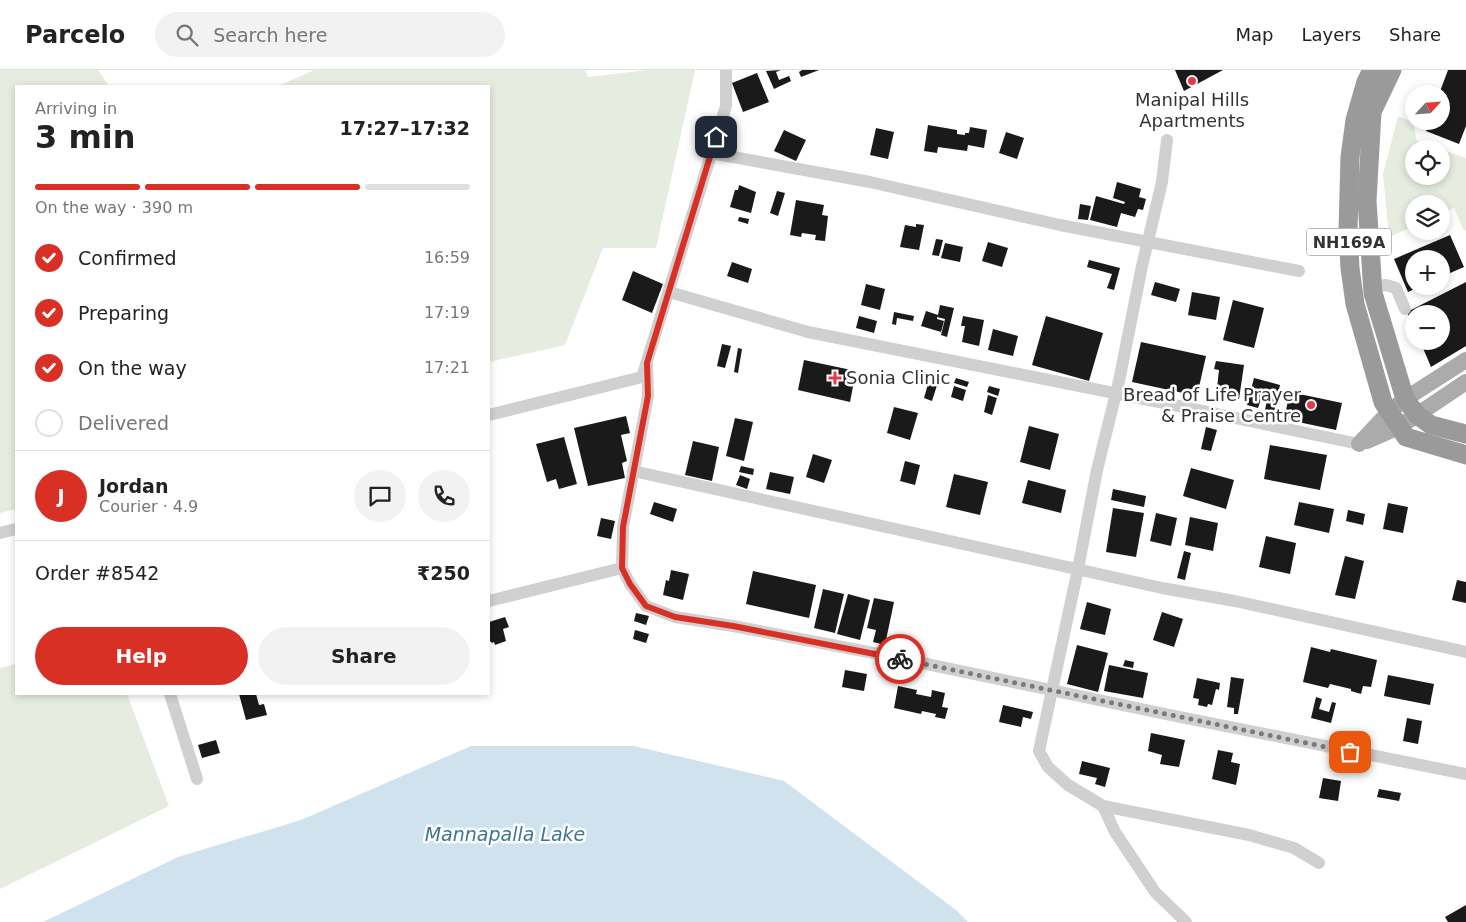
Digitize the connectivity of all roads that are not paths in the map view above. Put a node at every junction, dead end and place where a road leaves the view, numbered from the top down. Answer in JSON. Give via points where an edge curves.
{"nodes":[{"id":1,"x":726,"y":70,"type":"edge"},
{"id":2,"x":1372,"y":70,"type":"edge"},
{"id":3,"x":1392,"y":70,"type":"edge"},
{"id":4,"x":1167,"y":140,"type":"dead end"},
{"id":5,"x":711,"y":153,"type":"junction"},
{"id":6,"x":1147,"y":242,"type":"junction"},
{"id":7,"x":1299,"y":271,"type":"dead end"},
{"id":8,"x":1373,"y":287,"type":"junction"},
{"id":9,"x":668,"y":292,"type":"junction"},
{"id":10,"x":1405,"y":310,"type":"dead end"},
{"id":11,"x":1466,"y":360,"type":"edge"},
{"id":12,"x":647,"y":363,"type":"junction"},
{"id":13,"x":1466,"y":382,"type":"edge"},
{"id":14,"x":1116,"y":393,"type":"junction"},
{"id":15,"x":1405,"y":399,"type":"junction"},
{"id":16,"x":490,"y":415,"type":"edge"},
{"id":17,"x":1417,"y":415,"type":"junction"},
{"id":18,"x":1394,"y":419,"type":"junction"},
{"id":19,"x":1466,"y":434,"type":"edge"},
{"id":20,"x":1359,"y":444,"type":"joint"},
{"id":21,"x":1466,"y":455,"type":"edge"},
{"id":22,"x":634,"y":471,"type":"junction"},
{"id":23,"x":15,"y":529,"type":"edge"},
{"id":24,"x":0,"y":532,"type":"edge"},
{"id":25,"x":622,"y":568,"type":"junction"},
{"id":26,"x":1078,"y":569,"type":"junction"},
{"id":27,"x":490,"y":601,"type":"edge"},
{"id":28,"x":1466,"y":652,"type":"edge"},
{"id":29,"x":1052,"y":691,"type":"junction"},
{"id":30,"x":170,"y":695,"type":"edge"},
{"id":31,"x":1466,"y":774,"type":"edge"},
{"id":32,"x":197,"y":779,"type":"dead end"},
{"id":33,"x":1103,"y":806,"type":"junction"},
{"id":34,"x":1319,"y":863,"type":"dead end"},
{"id":35,"x":1186,"y":922,"type":"edge"}],
"edges":[{"from":1,"to":5,"type":"street","via":[[726,106]]},
{"from":2,"to":18,"type":"highway","number":"NH169A","via":[[1355,120],[1350,157],[1350,268],[1355,304],[1383,402]]},
{"from":3,"to":8,"type":"highway","number":"NH169A","via":[[1372,112],[1367,201]]},
{"from":4,"to":6,"type":"street","via":[[1162,182]]},
{"from":5,"to":6,"type":"street","via":[[870,182]]},
{"from":5,"to":9,"type":"street"},
{"from":6,"to":7,"type":"street"},
{"from":6,"to":14,"type":"street"},
{"from":8,"to":10,"type":"street","via":[[1386,285],[1396,288]]},
{"from":8,"to":15,"type":"highway","number":"NH169A"},
{"from":9,"to":12,"type":"street"},
{"from":9,"to":14,"type":"street","via":[[808,332]]},
{"from":11,"to":15,"type":"main road"},
{"from":12,"to":16,"type":"street","via":[[642,377]]},
{"from":12,"to":22,"type":"street","via":[[648,396]]},
{"from":13,"to":17,"type":"main road"},
{"from":14,"to":20,"type":"street"},
{"from":14,"to":26,"type":"street"},
{"from":15,"to":17,"type":"highway","number":"NH169A"},
{"from":15,"to":18,"type":"main road"},
{"from":17,"to":18,"type":"main road"},
{"from":17,"to":19,"type":"highway","number":"NH169A","via":[[1431,424]]},
{"from":18,"to":20,"type":"main road"},
{"from":18,"to":21,"type":"highway","number":"NH169A","via":[[1406,437]]},
{"from":22,"to":25,"type":"street","via":[[623,527]]},
{"from":22,"to":26,"type":"street"},
{"from":23,"to":24,"type":"street"},
{"from":25,"to":27,"type":"street"},
{"from":25,"to":29,"type":"street","via":[[646,606],[675,617]]},
{"from":26,"to":28,"type":"street"},
{"from":26,"to":29,"type":"street"},
{"from":29,"to":31,"type":"street"},
{"from":29,"to":33,"type":"street","via":[[1039,750],[1048,766],[1068,785]]},
{"from":30,"to":32,"type":"street"},
{"from":33,"to":34,"type":"street","via":[[1249,835],[1294,848]]},
{"from":33,"to":35,"type":"street","via":[[1115,832],[1155,892]]}]}
